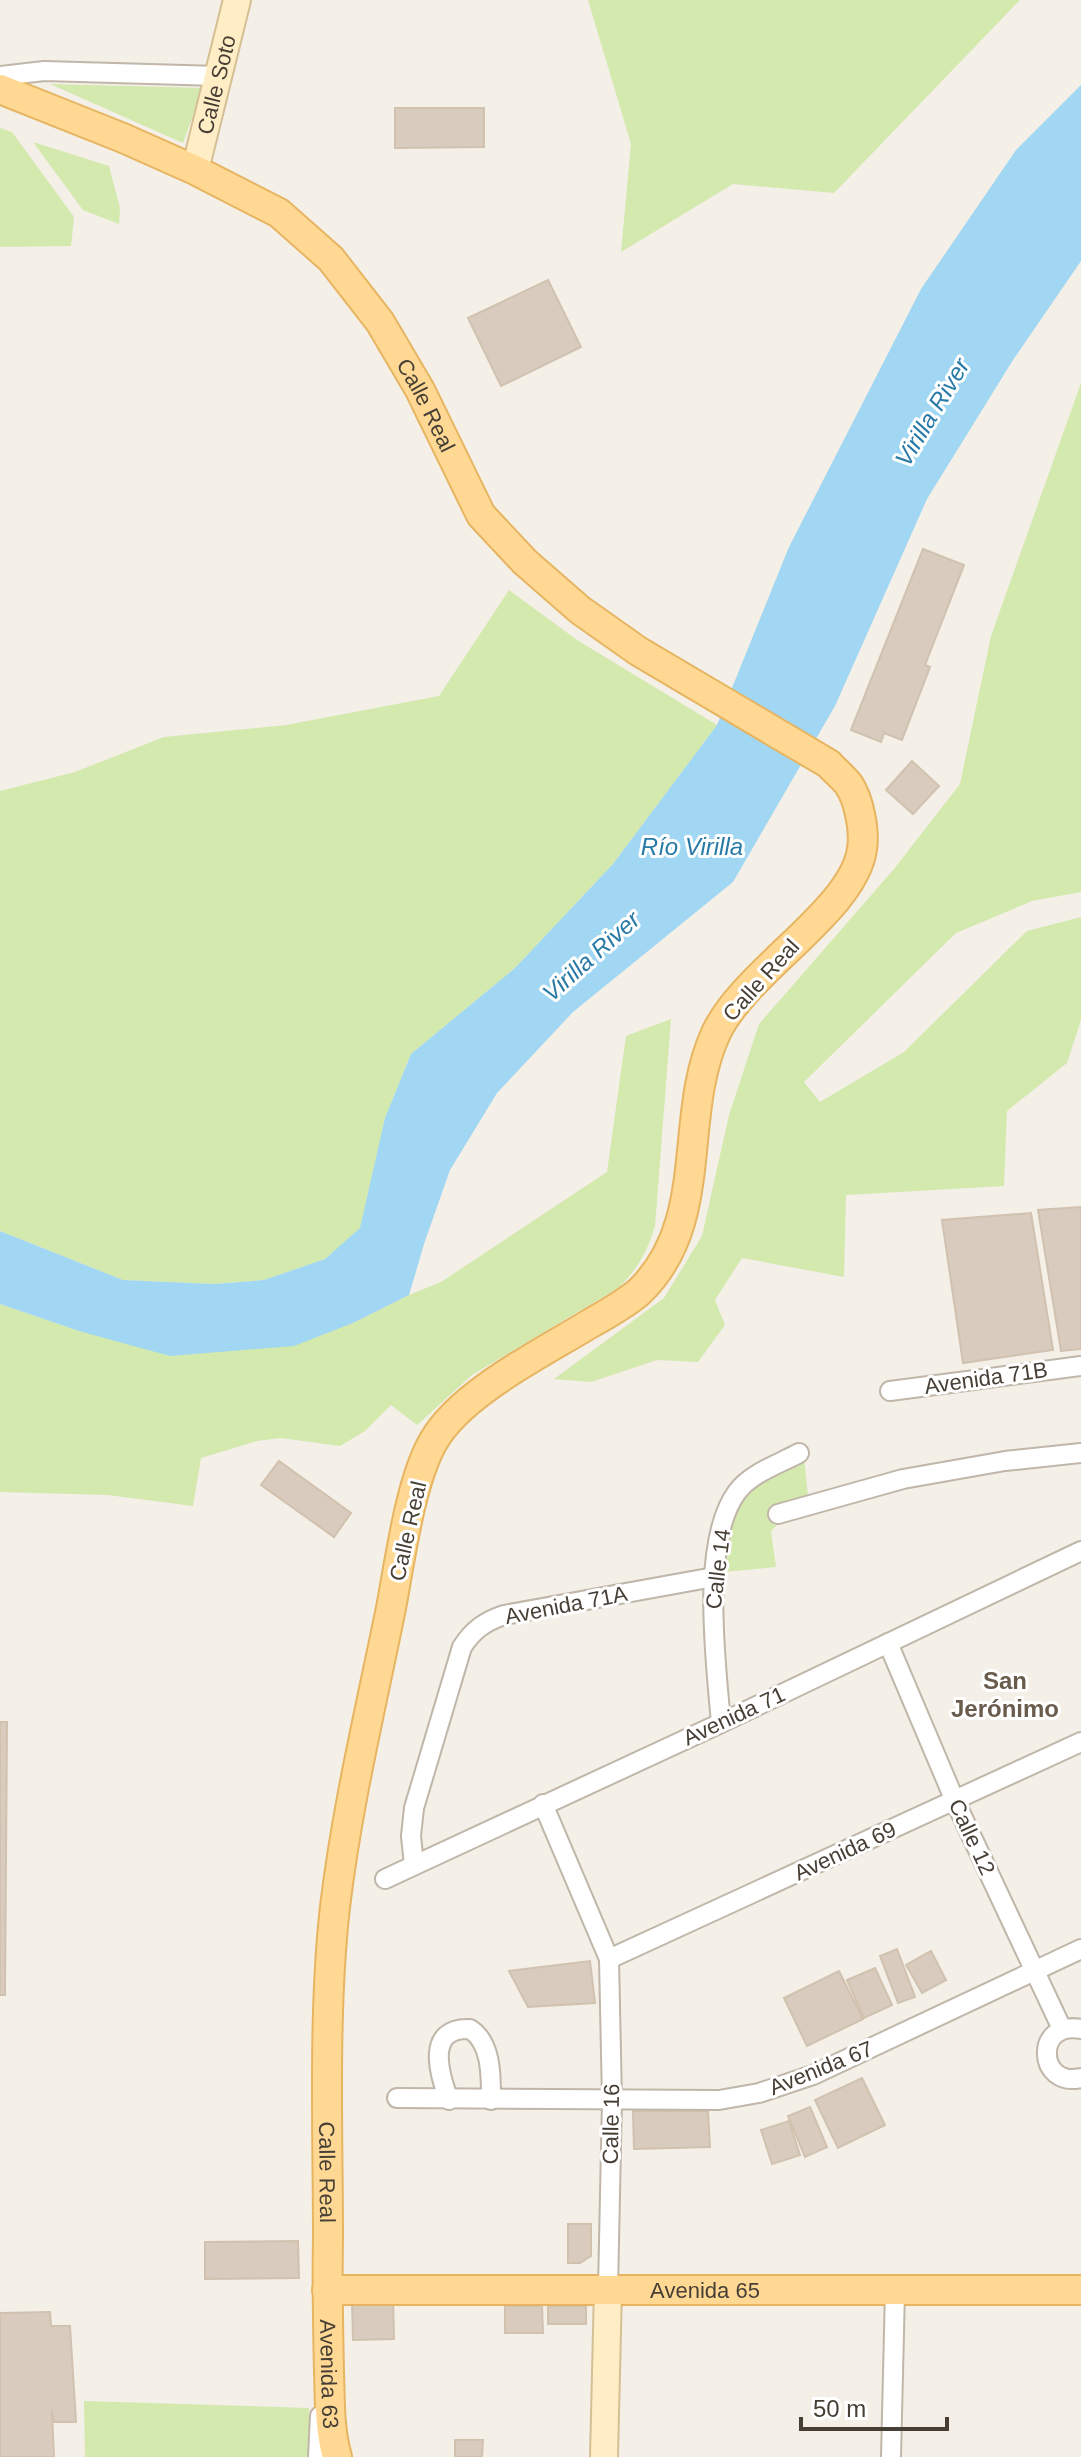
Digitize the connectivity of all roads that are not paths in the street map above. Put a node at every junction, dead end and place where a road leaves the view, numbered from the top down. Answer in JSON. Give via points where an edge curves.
{"nodes":[{"id":1,"x":237,"y":0,"type":"edge"},
{"id":2,"x":0,"y":76,"type":"edge"},
{"id":3,"x":219,"y":76,"type":"junction"},
{"id":4,"x":0,"y":89,"type":"edge"},
{"id":5,"x":195,"y":170,"type":"junction"},
{"id":6,"x":1081,"y":1366,"type":"edge"},
{"id":7,"x":890,"y":1391,"type":"dead end"},
{"id":8,"x":799,"y":1453,"type":"dead end"},
{"id":9,"x":1081,"y":1453,"type":"edge"},
{"id":10,"x":778,"y":1514,"type":"dead end"},
{"id":11,"x":1081,"y":1551,"type":"edge"},
{"id":12,"x":714,"y":1577,"type":"junction"},
{"id":13,"x":888,"y":1643,"type":"junction"},
{"id":14,"x":721,"y":1723,"type":"junction"},
{"id":15,"x":1081,"y":1742,"type":"edge"},
{"id":16,"x":955,"y":1801,"type":"junction"},
{"id":17,"x":543,"y":1804,"type":"junction"},
{"id":18,"x":414,"y":1865,"type":"junction"},
{"id":19,"x":385,"y":1879,"type":"dead end"},
{"id":20,"x":1081,"y":1949,"type":"edge"},
{"id":21,"x":609,"y":1959,"type":"junction"},
{"id":22,"x":1034,"y":1971,"type":"junction"},
{"id":23,"x":1062,"y":2029,"type":"junction"},
{"id":24,"x":1081,"y":2029,"type":"edge"},
{"id":25,"x":1081,"y":2078,"type":"edge"},
{"id":26,"x":397,"y":2098,"type":"dead end"},
{"id":27,"x":449,"y":2100,"type":"junction"},
{"id":28,"x":491,"y":2100,"type":"junction"},
{"id":29,"x":612,"y":2100,"type":"junction"},
{"id":30,"x":608,"y":2289,"type":"junction"},
{"id":31,"x":327,"y":2290,"type":"junction"},
{"id":32,"x":895,"y":2290,"type":"junction"},
{"id":33,"x":1081,"y":2290,"type":"edge"},
{"id":34,"x":318,"y":2457,"type":"edge"},
{"id":35,"x":337,"y":2457,"type":"edge"},
{"id":36,"x":604,"y":2457,"type":"edge"},
{"id":37,"x":891,"y":2457,"type":"edge"}],
"edges":[{"from":1,"to":3,"type":"street","name":"Calle Soto"},
{"from":2,"to":3,"type":"street","via":[[44,71]]},
{"from":3,"to":5,"type":"street","name":"Calle Soto"},
{"from":4,"to":5,"type":"main road","name":"Calle Real"},
{"from":5,"to":31,"type":"main road","name":"Calle Real","via":[[279,213],[331,259],[380,322],[420,390],[481,515],[525,562],[638,651],[829,764],[849,785],[863,850],[829,909],[749,987],[718,1028],[702,1066],[688,1198],[663,1263],[638,1292],[461,1408],[432,1442],[412,1506],[335,1909]]},
{"from":6,"to":7,"type":"street","name":"Avenida 71B"},
{"from":8,"to":12,"type":"street","name":"Calle 14","via":[[738,1490],[723,1523]]},
{"from":9,"to":10,"type":"street","via":[[903,1479]]},
{"from":11,"to":13,"type":"street","name":"Avenida 71"},
{"from":12,"to":14,"type":"street","name":"Calle 14","via":[[712,1625]]},
{"from":12,"to":18,"type":"street","name":"Avenida 71A","via":[[504,1615],[472,1632],[462,1647],[414,1808]]},
{"from":13,"to":14,"type":"street","name":"Avenida 71"},
{"from":13,"to":16,"type":"street","name":"Calle 12"},
{"from":14,"to":17,"type":"street","name":"Avenida 71"},
{"from":15,"to":16,"type":"street","name":"Avenida 69"},
{"from":16,"to":21,"type":"street","name":"Avenida 69"},
{"from":16,"to":22,"type":"street","name":"Calle 12"},
{"from":17,"to":18,"type":"street","name":"Avenida 71"},
{"from":17,"to":21,"type":"street","name":"Calle 16"},
{"from":18,"to":19,"type":"street","name":"Avenida 71"},
{"from":20,"to":22,"type":"street","name":"Avenida 67"},
{"from":21,"to":29,"type":"street","name":"Calle 16"},
{"from":22,"to":23,"type":"street","name":"Calle 12"},
{"from":22,"to":29,"type":"street","name":"Avenida 67","via":[[813,2075],[759,2093],[719,2100]]},
{"from":23,"to":24,"type":"street"},
{"from":23,"to":25,"type":"street","via":[[1046,2049],[1047,2061],[1059,2076]]},
{"from":26,"to":27,"type":"street","name":"Avenida 67"},
{"from":27,"to":28,"type":"street","name":"Avenida 67"},
{"from":27,"to":28,"type":"street","via":[[438,2052],[450,2032],[461,2029],[470,2029],[482,2041]]},
{"from":28,"to":29,"type":"street","name":"Avenida 67"},
{"from":29,"to":30,"type":"street","name":"Calle 16"},
{"from":30,"to":31,"type":"main road","name":"Avenida 65"},
{"from":30,"to":32,"type":"main road","name":"Avenida 65"},
{"from":30,"to":36,"type":"street","name":"Calle 16"},
{"from":31,"to":34,"type":"street"},
{"from":31,"to":35,"type":"main road","name":"Avenida 63","via":[[331,2432]]},
{"from":32,"to":33,"type":"main road","name":"Avenida 65"},
{"from":32,"to":37,"type":"street"}]}
